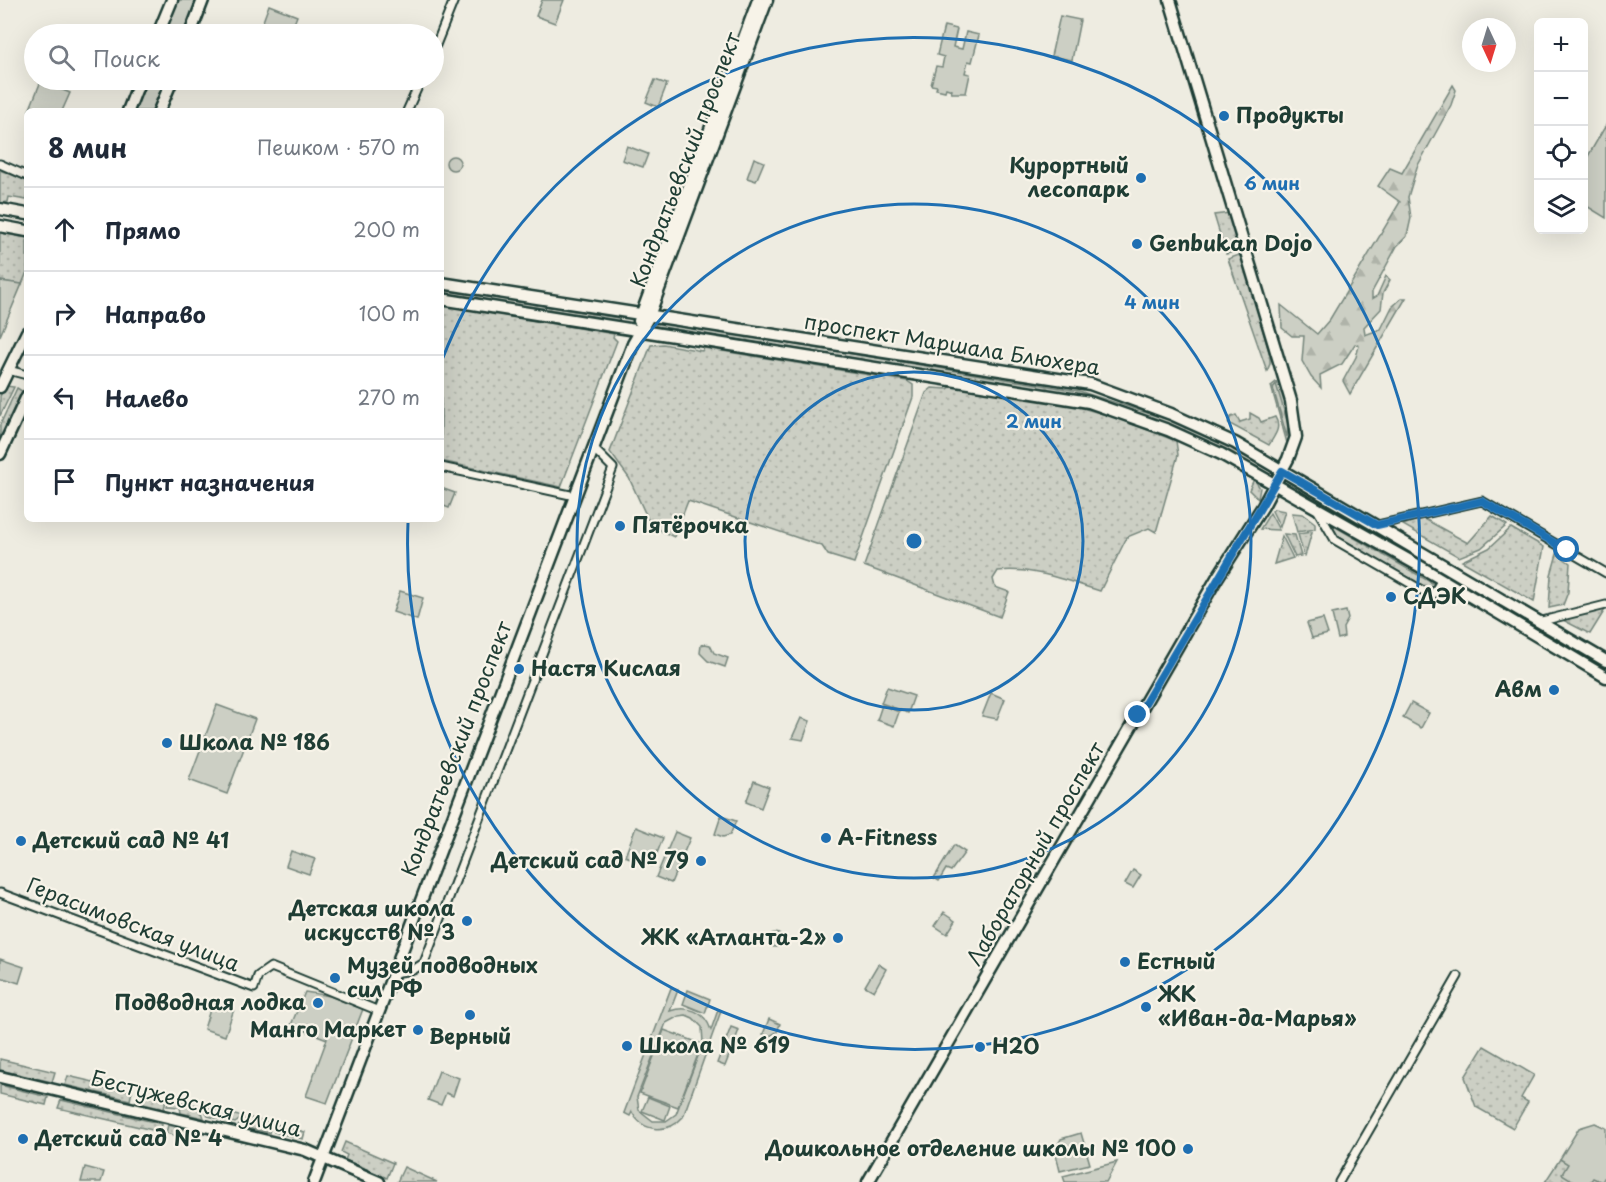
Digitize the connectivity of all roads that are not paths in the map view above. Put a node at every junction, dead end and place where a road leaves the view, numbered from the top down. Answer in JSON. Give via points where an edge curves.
{"nodes":[{"id":1,"x":172,"y":0,"type":"edge"},
{"id":2,"x":203,"y":0,"type":"edge"},
{"id":3,"x":454,"y":0,"type":"edge"},
{"id":4,"x":758,"y":0,"type":"edge"},
{"id":5,"x":767,"y":0,"type":"edge"},
{"id":6,"x":1170,"y":0,"type":"edge"},
{"id":7,"x":162,"y":24,"type":"edge"},
{"id":8,"x":193,"y":24,"type":"edge"},
{"id":9,"x":444,"y":25,"type":"edge"},
{"id":10,"x":136,"y":90,"type":"edge"},
{"id":11,"x":168,"y":90,"type":"edge"},
{"id":12,"x":416,"y":90,"type":"edge"},
{"id":13,"x":129,"y":108,"type":"edge"},
{"id":14,"x":160,"y":108,"type":"edge"},
{"id":15,"x":408,"y":108,"type":"edge"},
{"id":16,"x":0,"y":164,"type":"edge"},
{"id":17,"x":24,"y":175,"type":"edge"},
{"id":18,"x":0,"y":209,"type":"edge"},
{"id":19,"x":24,"y":213,"type":"edge"},
{"id":20,"x":0,"y":226,"type":"edge"},
{"id":21,"x":24,"y":230,"type":"edge"},
{"id":22,"x":444,"y":284,"type":"edge"},
{"id":23,"x":444,"y":298,"type":"edge"},
{"id":24,"x":644,"y":315,"type":"junction"},
{"id":25,"x":638,"y":330,"type":"junction"},
{"id":26,"x":24,"y":338,"type":"edge"},
{"id":27,"x":8,"y":370,"type":"junction"},
{"id":28,"x":24,"y":374,"type":"edge"},
{"id":29,"x":0,"y":387,"type":"edge"},
{"id":30,"x":24,"y":402,"type":"edge"},
{"id":31,"x":593,"y":448,"type":"junction"},
{"id":32,"x":0,"y":454,"type":"edge"},
{"id":33,"x":444,"y":468,"type":"edge"},
{"id":34,"x":1282,"y":471,"type":"junction"},
{"id":35,"x":1274,"y":484,"type":"junction"},
{"id":36,"x":575,"y":496,"type":"junction"},
{"id":37,"x":1317,"y":508,"type":"junction"},
{"id":38,"x":1377,"y":525,"type":"junction"},
{"id":39,"x":1446,"y":566,"type":"junction"},
{"id":40,"x":1606,"y":573,"type":"edge"},
{"id":41,"x":1441,"y":578,"type":"junction"},
{"id":42,"x":1606,"y":605,"type":"edge"},
{"id":43,"x":1538,"y":622,"type":"junction"},
{"id":44,"x":1606,"y":661,"type":"edge"},
{"id":45,"x":1606,"y":677,"type":"edge"},
{"id":46,"x":0,"y":893,"type":"edge"},
{"id":47,"x":393,"y":973,"type":"junction"},
{"id":48,"x":1458,"y":976,"type":"dead end"},
{"id":49,"x":379,"y":1011,"type":"junction"},
{"id":50,"x":0,"y":1077,"type":"edge"},
{"id":51,"x":323,"y":1157,"type":"junction"},
{"id":52,"x":314,"y":1182,"type":"edge"},
{"id":53,"x":379,"y":1182,"type":"edge"},
{"id":54,"x":868,"y":1182,"type":"edge"},
{"id":55,"x":1340,"y":1182,"type":"edge"}],
"edges":[{"from":1,"to":7,"type":"main road"},
{"from":2,"to":8,"type":"main road"},
{"from":3,"to":9,"type":"street"},
{"from":4,"to":24,"type":"main road","name":"Кондратьевский проспект"},
{"from":5,"to":24,"type":"main road","name":"Кондратьевский проспект"},
{"from":6,"to":34,"type":"main road","name":"Лабораторный проспект","via":[[1296,423],[1296,438]]},
{"from":10,"to":13,"type":"main road"},
{"from":11,"to":14,"type":"main road"},
{"from":12,"to":15,"type":"street"},
{"from":16,"to":17,"type":"street"},
{"from":18,"to":19,"type":"main road"},
{"from":20,"to":21,"type":"main road"},
{"from":22,"to":24,"type":"main road","name":"проспект Маршала Блюхера"},
{"from":23,"to":25,"type":"main road","name":"проспект Маршала Блюхера"},
{"from":24,"to":25,"type":"main road","name":"Кондратьевский проспект"},
{"from":24,"to":34,"type":"main road","name":"проспект Маршала Блюхера","via":[[1089,384],[1203,427]]},
{"from":25,"to":31,"type":"main road","name":"Кондратьевский проспект"},
{"from":25,"to":35,"type":"main road","name":"проспект Маршала Блюхера","via":[[1089,402],[1168,430]]},
{"from":26,"to":27,"type":"main road"},
{"from":27,"to":28,"type":"street"},
{"from":27,"to":29,"type":"main road"},
{"from":30,"to":32,"type":"main road"},
{"from":31,"to":36,"type":"main road","name":"Кондратьевский проспект"},
{"from":31,"to":47,"type":"street","via":[[613,468],[424,963],[413,970]]},
{"from":33,"to":36,"type":"street"},
{"from":34,"to":35,"type":"main road","name":"Лабораторный проспект"},
{"from":34,"to":38,"type":"main road","name":"проспект Маршала Блюхера"},
{"from":35,"to":37,"type":"main road","name":"проспект Маршала Блюхера"},
{"from":35,"to":54,"type":"main road","name":"Лабораторный проспект"},
{"from":36,"to":47,"type":"main road","name":"Кондратьевский проспект"},
{"from":37,"to":41,"type":"main road","name":"проспект Маршала Блюхера"},
{"from":37,"to":41,"type":"street","via":[[1335,540],[1432,596]]},
{"from":38,"to":39,"type":"main road","name":"проспект Маршала Блюхера"},
{"from":38,"to":40,"type":"street","via":[[1482,501]]},
{"from":39,"to":41,"type":"main road","via":[[1439,572]]},
{"from":39,"to":43,"type":"main road","name":"проспект Маршала Блюхера"},
{"from":41,"to":45,"type":"main road","name":"проспект Маршала Блюхера"},
{"from":42,"to":43,"type":"street"},
{"from":43,"to":44,"type":"main road","name":"проспект Маршала Блюхера"},
{"from":46,"to":49,"type":"street","name":"Герасимовская улица","via":[[254,988],[258,976],[271,967]]},
{"from":47,"to":49,"type":"main road","name":"Кондратьевский проспект"},
{"from":48,"to":55,"type":"street"},
{"from":49,"to":51,"type":"main road","name":"Кондратьевский проспект"},
{"from":50,"to":51,"type":"main road","name":"Бестужевская улица"},
{"from":51,"to":52,"type":"main road","name":"Кондратьевский проспект"},
{"from":51,"to":53,"type":"main road","name":"Бестужевская улица"}]}
